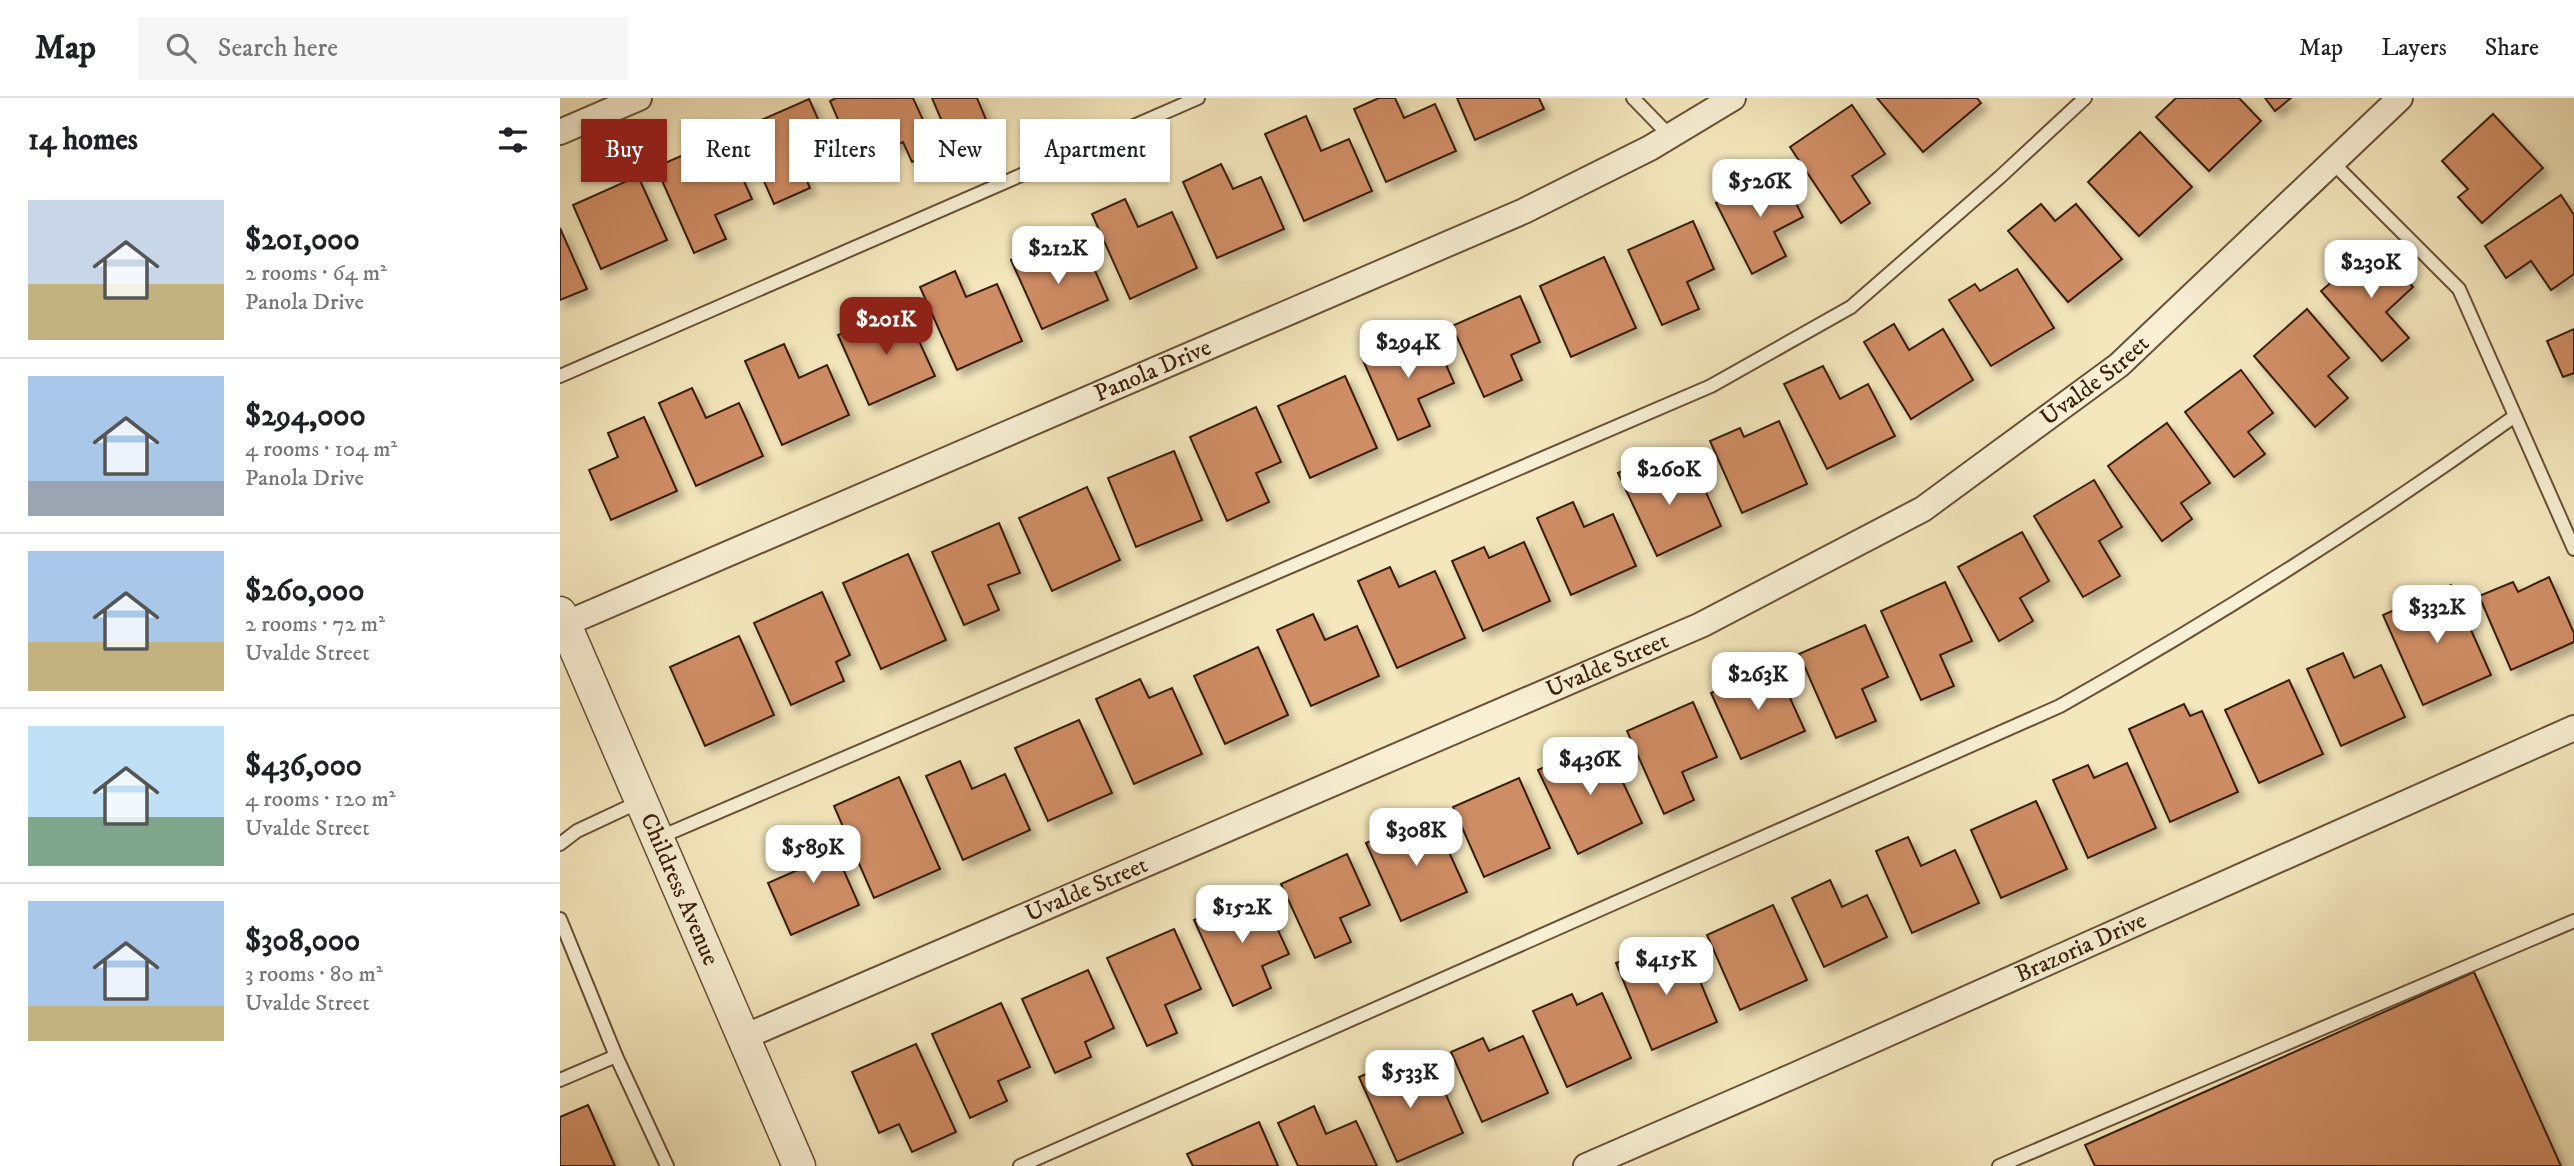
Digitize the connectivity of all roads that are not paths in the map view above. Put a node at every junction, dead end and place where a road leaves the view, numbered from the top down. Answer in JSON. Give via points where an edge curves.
{"nodes":[{"id":1,"x":639,"y":98,"type":"edge"},
{"id":2,"x":1198,"y":98,"type":"edge"},
{"id":3,"x":1633,"y":98,"type":"edge"},
{"id":4,"x":1733,"y":98,"type":"edge"},
{"id":5,"x":2085,"y":98,"type":"edge"},
{"id":6,"x":2400,"y":98,"type":"edge"},
{"id":7,"x":560,"y":132,"type":"edge"},
{"id":8,"x":1670,"y":136,"type":"junction"},
{"id":9,"x":2332,"y":162,"type":"junction"},
{"id":10,"x":560,"y":376,"type":"edge"},
{"id":11,"x":2515,"y":416,"type":"junction"},
{"id":12,"x":2574,"y":549,"type":"edge"},
{"id":13,"x":562,"y":619,"type":"edge"},
{"id":14,"x":2574,"y":728,"type":"edge"},
{"id":15,"x":641,"y":801,"type":"junction"},
{"id":16,"x":657,"y":839,"type":"junction"},
{"id":17,"x":560,"y":844,"type":"edge"},
{"id":18,"x":560,"y":919,"type":"edge"},
{"id":19,"x":2574,"y":921,"type":"edge"},
{"id":20,"x":744,"y":1037,"type":"junction"},
{"id":21,"x":616,"y":1056,"type":"junction"},
{"id":22,"x":560,"y":1080,"type":"edge"},
{"id":23,"x":667,"y":1166,"type":"edge"},
{"id":24,"x":799,"y":1166,"type":"edge"},
{"id":25,"x":1020,"y":1166,"type":"edge"},
{"id":26,"x":1586,"y":1166,"type":"edge"},
{"id":27,"x":1999,"y":1166,"type":"edge"}],
"edges":[{"from":1,"to":7,"type":"street"},
{"from":2,"to":10,"type":"lane"},
{"from":3,"to":8,"type":"lane"},
{"from":4,"to":8,"type":"street","name":"Panola Drive"},
{"from":5,"to":16,"type":"lane","via":[[1851,307],[1711,386]]},
{"from":6,"to":9,"type":"street","name":"Uvalde Street"},
{"from":8,"to":13,"type":"street","name":"Panola Drive","via":[[1524,211]]},
{"from":9,"to":11,"type":"lane","via":[[2459,289]]},
{"from":9,"to":20,"type":"street","name":"Uvalde Street","via":[[2119,365],[1923,509],[1701,625]]},
{"from":11,"to":12,"type":"lane"},
{"from":11,"to":25,"type":"lane","via":[[2423,482],[2144,659],[2060,706]]},
{"from":13,"to":15,"type":"street","name":"Childress Avenue"},
{"from":14,"to":26,"type":"street","name":"Brazoria Drive"},
{"from":15,"to":16,"type":"street","name":"Childress Avenue"},
{"from":15,"to":17,"type":"lane","via":[[577,831]]},
{"from":16,"to":20,"type":"street","name":"Childress Avenue"},
{"from":18,"to":21,"type":"lane"},
{"from":19,"to":27,"type":"lane"},
{"from":20,"to":24,"type":"street","name":"Childress Avenue"},
{"from":21,"to":22,"type":"lane"},
{"from":21,"to":23,"type":"lane"}]}
